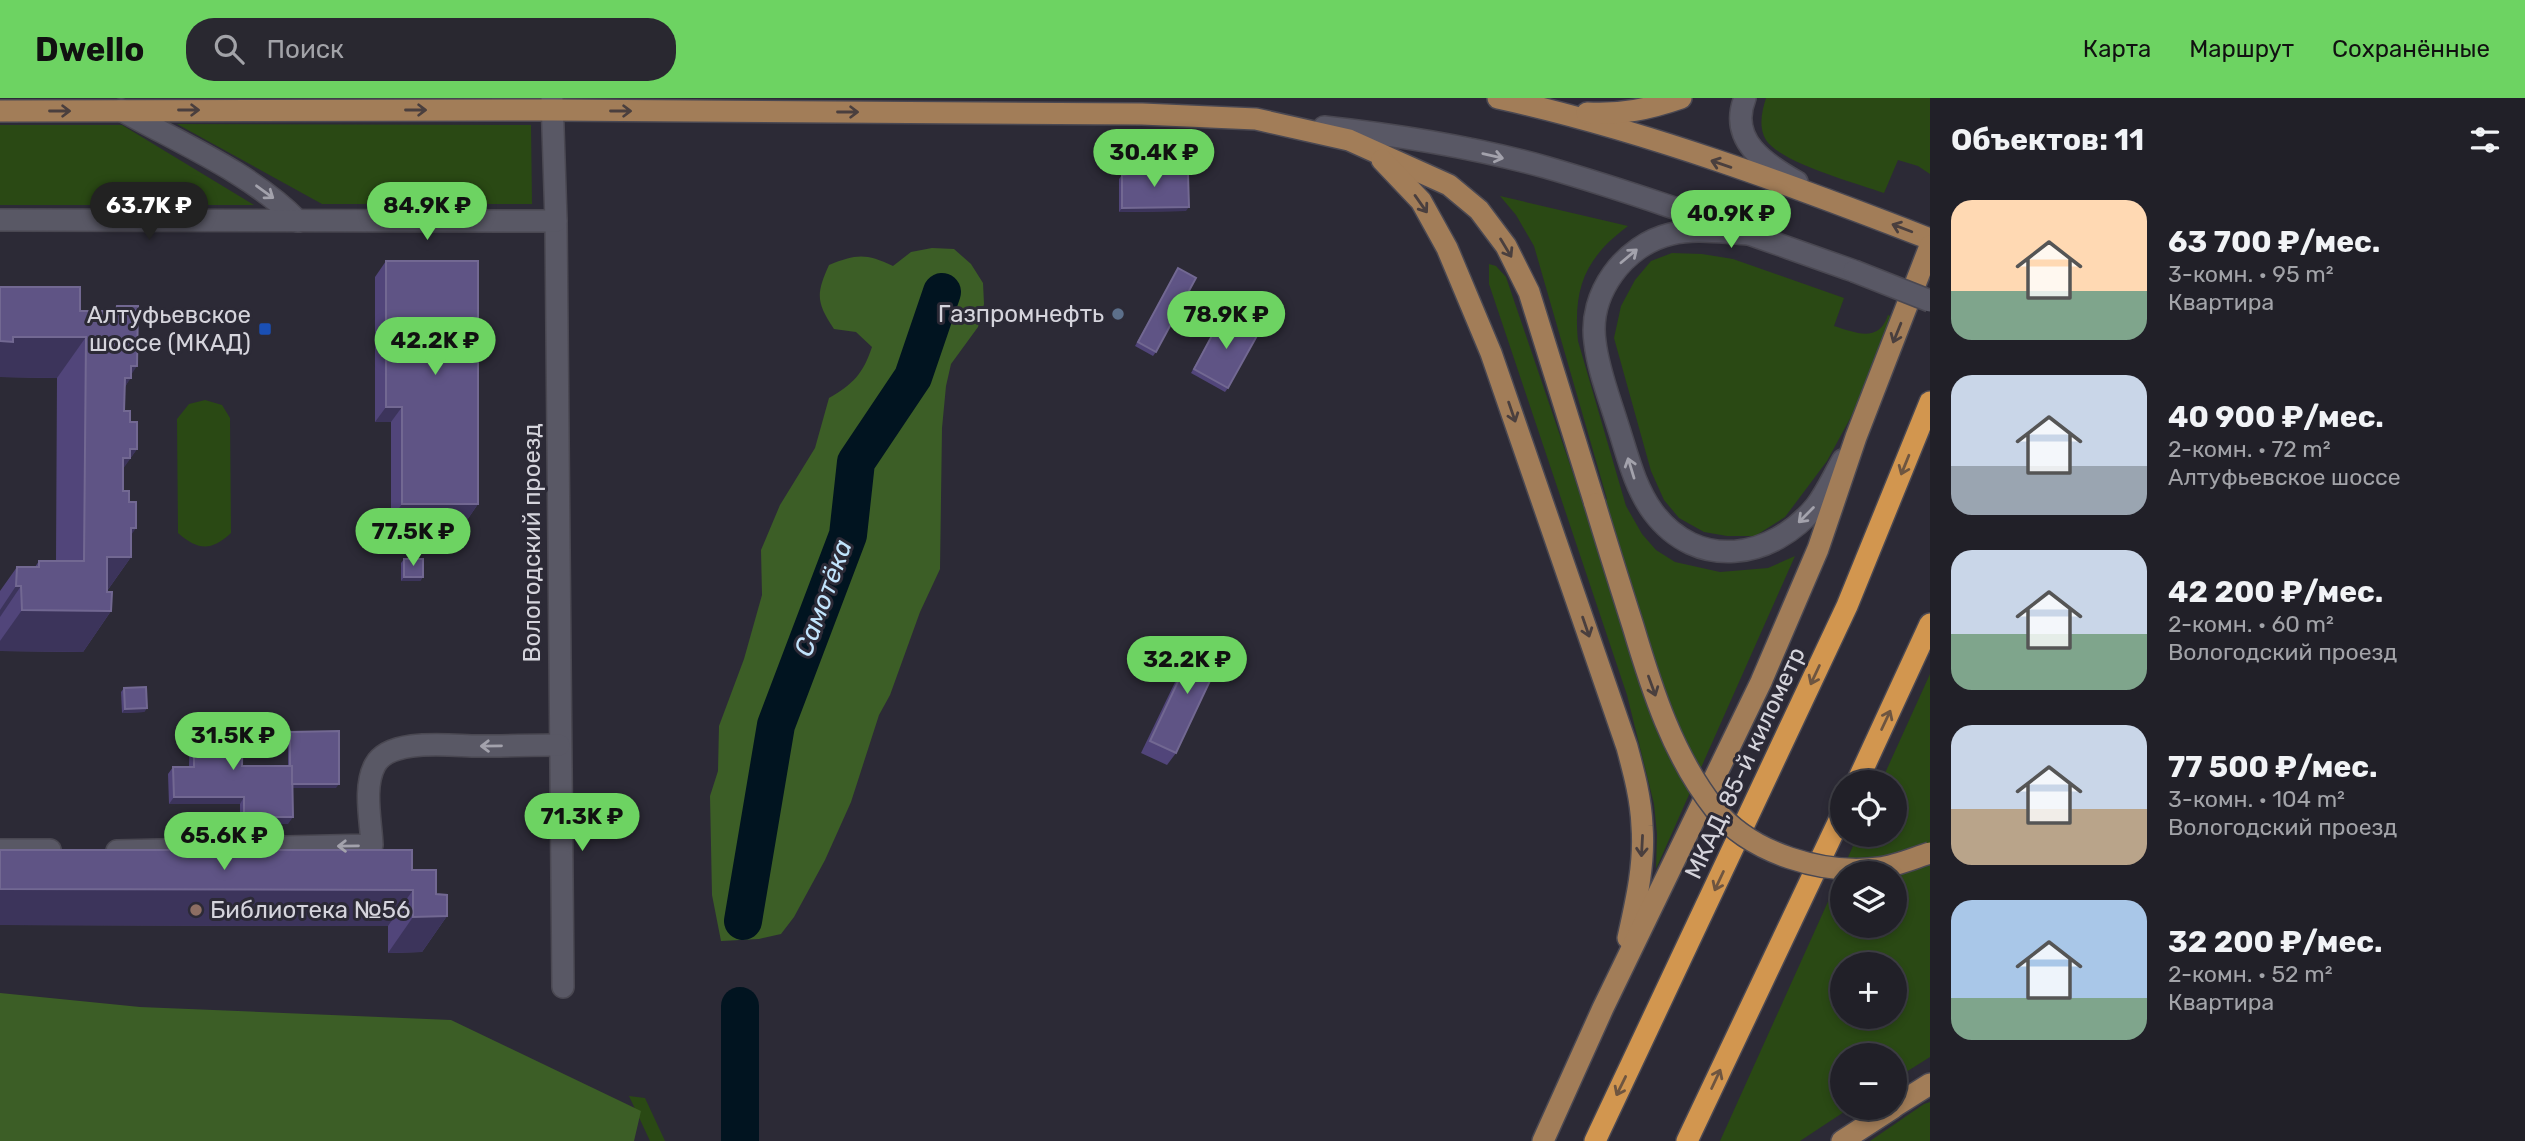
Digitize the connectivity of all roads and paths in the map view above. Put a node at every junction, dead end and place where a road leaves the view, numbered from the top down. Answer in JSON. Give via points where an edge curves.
{"nodes":[{"id":1,"x":1498,"y":98,"type":"edge"},
{"id":2,"x":1681,"y":98,"type":"edge"},
{"id":3,"x":1745,"y":98,"type":"edge"},
{"id":4,"x":552,"y":104,"type":"edge"},
{"id":5,"x":121,"y":110,"type":"junction"},
{"id":6,"x":0,"y":111,"type":"edge"},
{"id":7,"x":1557,"y":111,"type":"junction"},
{"id":8,"x":1256,"y":119,"type":"junction"},
{"id":9,"x":1375,"y":153,"type":"junction"},
{"id":10,"x":1832,"y":203,"type":"junction"},
{"id":11,"x":0,"y":220,"type":"edge"},
{"id":12,"x":298,"y":221,"type":"junction"},
{"id":13,"x":556,"y":221,"type":"junction"},
{"id":14,"x":1750,"y":234,"type":"junction"},
{"id":15,"x":1930,"y":239,"type":"edge"},
{"id":16,"x":1930,"y":246,"type":"edge"},
{"id":17,"x":1930,"y":301,"type":"edge"},
{"id":18,"x":1930,"y":402,"type":"edge"},
{"id":19,"x":1856,"y":437,"type":"junction"},
{"id":20,"x":1930,"y":624,"type":"edge"},
{"id":21,"x":559,"y":745,"type":"junction"},
{"id":22,"x":1863,"y":770,"type":"edge"},
{"id":23,"x":1830,"y":839,"type":"edge"},
{"id":24,"x":0,"y":850,"type":"edge"},
{"id":25,"x":68,"y":850,"type":"edge"},
{"id":26,"x":95,"y":851,"type":"edge"},
{"id":27,"x":1930,"y":853,"type":"edge"},
{"id":28,"x":563,"y":987,"type":"dead end"},
{"id":29,"x":1603,"y":1008,"type":"junction"},
{"id":30,"x":1930,"y":1084,"type":"edge"},
{"id":31,"x":1907,"y":1099,"type":"edge"},
{"id":32,"x":1874,"y":1120,"type":"edge"},
{"id":33,"x":1543,"y":1141,"type":"edge"},
{"id":34,"x":1595,"y":1141,"type":"edge"},
{"id":35,"x":1687,"y":1141,"type":"edge"},
{"id":36,"x":1842,"y":1141,"type":"edge"}],
"edges":[{"from":1,"to":7,"type":"main road"},
{"from":2,"to":7,"type":"main road","via":[[1649,109],[1611,114]]},
{"from":3,"to":10,"type":"street","via":[[1741,126],[1749,148],[1776,171]]},
{"from":5,"to":4,"type":"main road","one_way":true},
{"from":4,"to":8,"type":"main road","one_way":true},
{"from":4,"to":13,"type":"street","name":"Вологодский проезд"},
{"from":6,"to":5,"type":"main road","one_way":true},
{"from":5,"to":12,"type":"street","one_way":true,"via":[[257,185]]},
{"from":10,"to":7,"type":"main road","one_way":true},
{"from":8,"to":9,"type":"main road","via":[[1349,140]]},
{"from":8,"to":14,"type":"street","one_way":true,"via":[[1352,130],[1542,167]]},
{"from":9,"to":27,"type":"main road","one_way":true,"bridge":true,"via":[[1449,185],[1479,210],[1506,246],[1530,292],[1645,667],[1685,766],[1717,811],[1750,839],[1789,858],[1833,869],[1880,868]]},
{"from":9,"to":29,"type":"main road","one_way":true,"via":[[1421,201],[1447,248],[1492,353],[1628,747],[1643,828],[1641,864],[1628,938]]},
{"from":15,"to":10,"type":"main road","one_way":true},
{"from":11,"to":12,"type":"street"},
{"from":12,"to":13,"type":"street"},
{"from":13,"to":21,"type":"street","name":"Вологодский проезд"},
{"from":14,"to":17,"type":"street","bridge":true},
{"from":19,"to":14,"type":"street","one_way":true,"via":[[1816,505],[1770,544],[1748,551],[1718,552],[1668,531],[1651,510],[1635,479],[1601,373],[1594,340],[1603,290],[1619,264],[1633,252],[1670,234]]},
{"from":16,"to":19,"type":"main road","one_way":true},
{"from":18,"to":34,"type":"highway","name":"МКАД, 85-й километр","one_way":true,"via":[[1847,606]]},
{"from":19,"to":29,"type":"main road","via":[[1818,549],[1761,682]]},
{"from":22,"to":20,"type":"highway","one_way":true},
{"from":21,"to":26,"type":"street","one_way":true,"via":[[435,744],[388,753],[376,762],[370,780],[372,845]]},
{"from":21,"to":28,"type":"street","name":"Вологодский проезд"},
{"from":35,"to":23,"type":"highway","one_way":true},
{"from":24,"to":25,"type":"street"},
{"from":29,"to":33,"type":"main road"},
{"from":30,"to":31,"type":"main road"},
{"from":32,"to":36,"type":"main road"}]}
